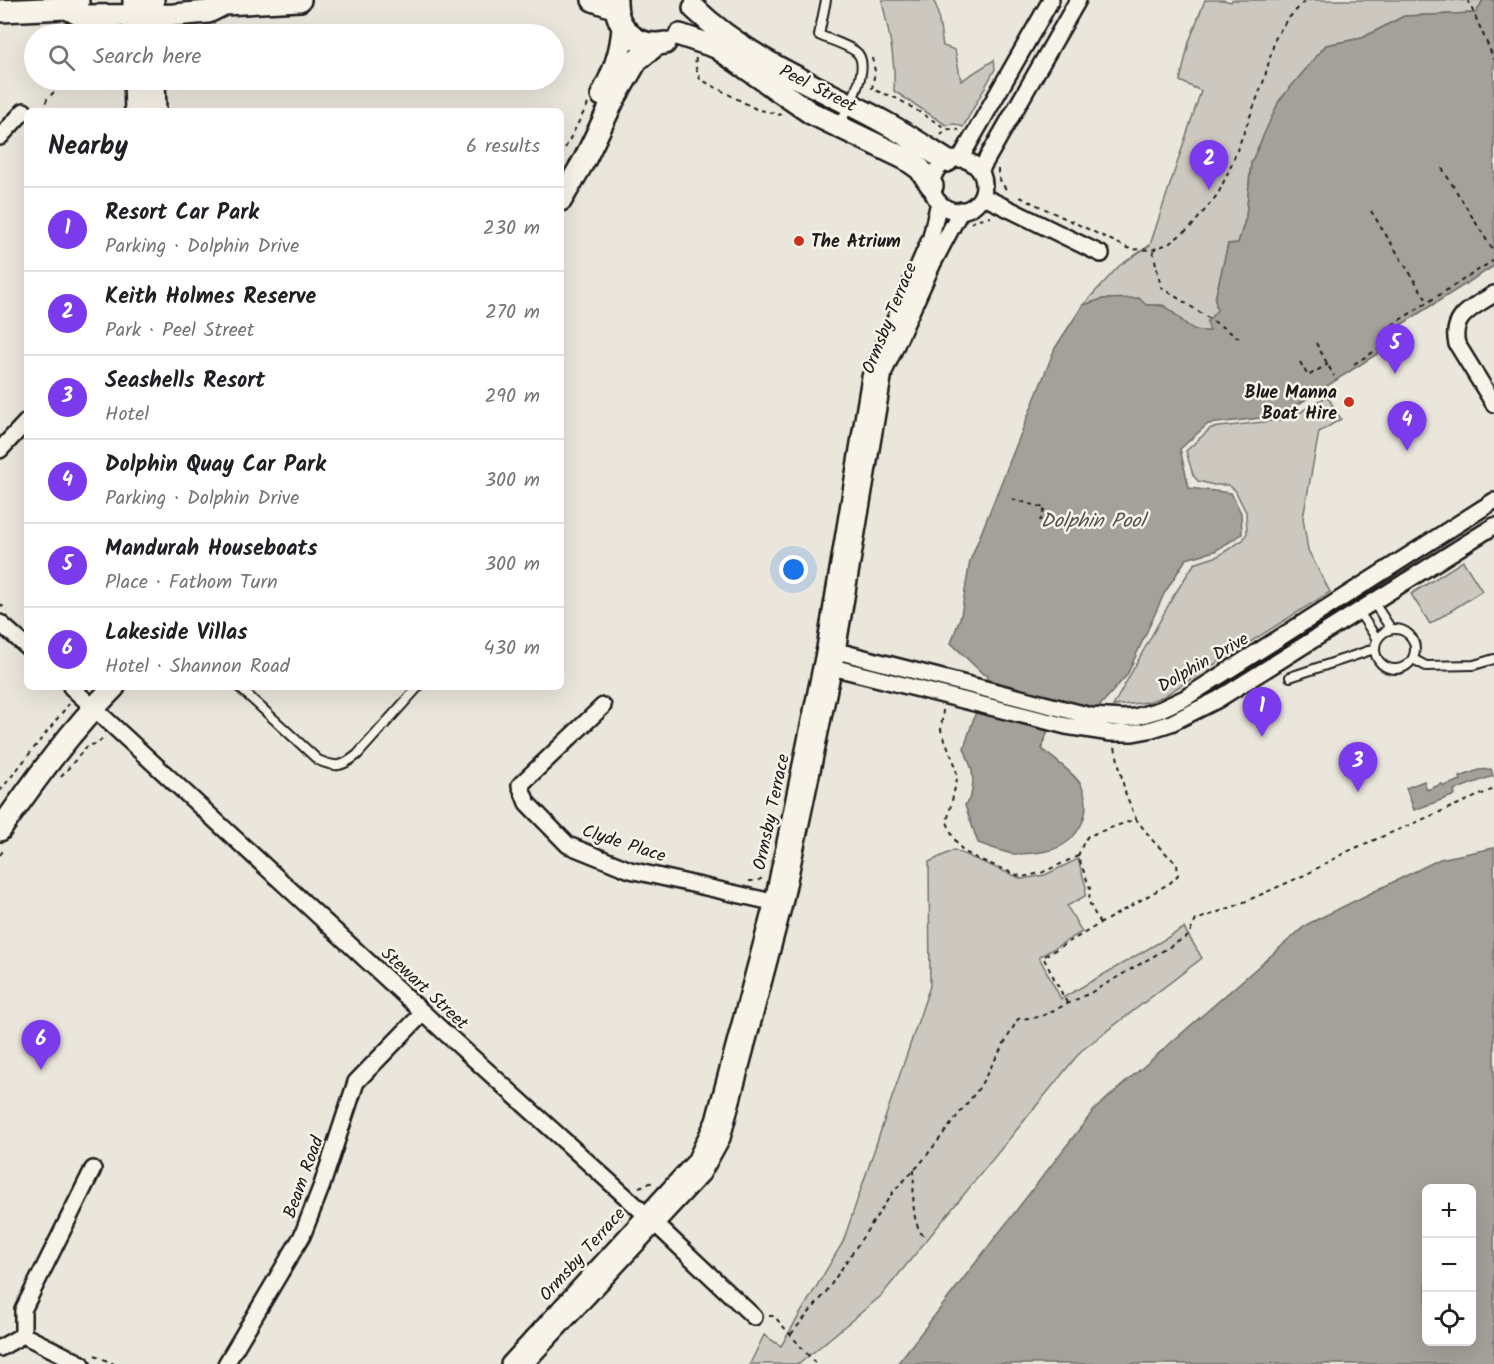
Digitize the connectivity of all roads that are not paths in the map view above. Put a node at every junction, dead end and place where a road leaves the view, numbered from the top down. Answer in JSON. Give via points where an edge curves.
{"nodes":[{"id":1,"x":300,"y":0,"type":"edge"},
{"id":2,"x":593,"y":0,"type":"edge"},
{"id":3,"x":826,"y":0,"type":"edge"},
{"id":4,"x":1051,"y":0,"type":"edge"},
{"id":5,"x":1078,"y":0,"type":"edge"},
{"id":6,"x":219,"y":2,"type":"edge"},
{"id":7,"x":74,"y":4,"type":"edge"},
{"id":8,"x":616,"y":4,"type":"edge"},
{"id":9,"x":694,"y":4,"type":"edge"},
{"id":10,"x":0,"y":11,"type":"edge"},
{"id":11,"x":144,"y":17,"type":"edge"},
{"id":12,"x":623,"y":28,"type":"junction"},
{"id":13,"x":680,"y":35,"type":"junction"},
{"id":14,"x":657,"y":44,"type":"junction"},
{"id":15,"x":135,"y":90,"type":"edge"},
{"id":16,"x":154,"y":90,"type":"edge"},
{"id":17,"x":850,"y":105,"type":"junction"},
{"id":18,"x":136,"y":108,"type":"edge"},
{"id":19,"x":155,"y":108,"type":"edge"},
{"id":20,"x":24,"y":111,"type":"dead end"},
{"id":21,"x":838,"y":127,"type":"junction"},
{"id":22,"x":0,"y":137,"type":"edge"},
{"id":23,"x":946,"y":157,"type":"junction"},
{"id":24,"x":564,"y":170,"type":"edge"},
{"id":25,"x":980,"y":171,"type":"junction"},
{"id":26,"x":935,"y":194,"type":"junction"},
{"id":27,"x":564,"y":195,"type":"edge"},
{"id":28,"x":982,"y":196,"type":"junction"},
{"id":29,"x":961,"y":210,"type":"junction"},
{"id":30,"x":1101,"y":254,"type":"dead end"},
{"id":31,"x":1494,"y":294,"type":"edge"},
{"id":32,"x":1494,"y":404,"type":"edge"},
{"id":33,"x":24,"y":424,"type":"edge"},
{"id":34,"x":0,"y":450,"type":"edge"},
{"id":35,"x":1494,"y":501,"type":"edge"},
{"id":36,"x":1494,"y":526,"type":"edge"},
{"id":37,"x":1374,"y":603,"type":"junction"},
{"id":38,"x":1359,"y":612,"type":"junction"},
{"id":39,"x":0,"y":623,"type":"edge"},
{"id":40,"x":1391,"y":628,"type":"junction"},
{"id":41,"x":1377,"y":639,"type":"junction"},
{"id":42,"x":24,"y":645,"type":"edge"},
{"id":43,"x":831,"y":650,"type":"junction"},
{"id":44,"x":1374,"y":650,"type":"junction"},
{"id":45,"x":1413,"y":659,"type":"junction"},
{"id":46,"x":1494,"y":659,"type":"edge"},
{"id":47,"x":828,"y":666,"type":"junction"},
{"id":48,"x":1290,"y":677,"type":"dead end"},
{"id":49,"x":103,"y":690,"type":"edge"},
{"id":50,"x":242,"y":690,"type":"edge"},
{"id":51,"x":415,"y":690,"type":"edge"},
{"id":52,"x":85,"y":695,"type":"edge"},
{"id":53,"x":603,"y":705,"type":"dead end"},
{"id":54,"x":1088,"y":723,"type":"junction"},
{"id":55,"x":0,"y":810,"type":"edge"},
{"id":56,"x":3,"y":839,"type":"edge"},
{"id":57,"x":779,"y":903,"type":"junction"},
{"id":58,"x":423,"y":1013,"type":"junction"},
{"id":59,"x":93,"y":1169,"type":"dead end"},
{"id":60,"x":650,"y":1219,"type":"junction"},
{"id":61,"x":754,"y":1317,"type":"road end"},
{"id":62,"x":23,"y":1335,"type":"junction"},
{"id":63,"x":0,"y":1348,"type":"edge"},
{"id":64,"x":87,"y":1359,"type":"edge"},
{"id":65,"x":226,"y":1364,"type":"edge"},
{"id":66,"x":509,"y":1364,"type":"edge"},
{"id":67,"x":525,"y":1364,"type":"edge"}],
"edges":[{"from":1,"to":6,"type":"main road"},
{"from":2,"to":8,"type":"main road"},
{"from":3,"to":17,"type":"lane","via":[[819,35],[856,51],[861,59],[863,69]]},
{"from":4,"to":23,"type":"street","via":[[974,136]]},
{"from":5,"to":25,"type":"street"},
{"from":6,"to":11,"type":"main road","via":[[207,12]]},
{"from":7,"to":10,"type":"main road"},
{"from":7,"to":11,"type":"main road","via":[[82,16]]},
{"from":8,"to":12,"type":"main road"},
{"from":9,"to":13,"type":"main road","via":[[687,28]]},
{"from":9,"to":17,"type":"main road","name":"Peel Street","via":[[726,36],[750,52]]},
{"from":12,"to":14,"type":"main road","via":[[638,40]]},
{"from":12,"to":24,"type":"main road","via":[[616,65]]},
{"from":13,"to":14,"type":"main road"},
{"from":13,"to":21,"type":"main road","name":"Peel Street","via":[[716,47]]},
{"from":14,"to":27,"type":"main road","via":[[637,60]]},
{"from":15,"to":18,"type":"main road"},
{"from":16,"to":19,"type":"main road"},
{"from":17,"to":21,"type":"lane"},
{"from":17,"to":23,"type":"main road","name":"Peel Street"},
{"from":20,"to":22,"type":"street"},
{"from":21,"to":26,"type":"main road","name":"Peel Street","via":[[906,159],[920,169]]},
{"from":23,"to":25,"type":"street","via":[[968,161]]},
{"from":23,"to":26,"type":"street","via":[[936,171]]},
{"from":25,"to":28,"type":"street"},
{"from":26,"to":29,"type":"street","via":[[945,207]]},
{"from":26,"to":43,"type":"street","name":"Ormsby Terrace","via":[[931,237],[870,377]]},
{"from":28,"to":29,"type":"street"},
{"from":28,"to":30,"type":"street"},
{"from":29,"to":43,"type":"street","name":"Ormsby Terrace","via":[[884,372]]},
{"from":31,"to":32,"type":"street","via":[[1465,313],[1455,334],[1457,344]]},
{"from":33,"to":34,"type":"street"},
{"from":35,"to":54,"type":"street","name":"Dolphin Drive","via":[[1185,698],[1135,717]]},
{"from":36,"to":37,"type":"street","name":"Dolphin Drive"},
{"from":37,"to":38,"type":"street","name":"Dolphin Drive"},
{"from":37,"to":40,"type":"lane"},
{"from":38,"to":41,"type":"lane"},
{"from":38,"to":54,"type":"street","name":"Dolphin Drive","via":[[1217,700],[1171,723],[1133,733]]},
{"from":39,"to":42,"type":"street"},
{"from":40,"to":41,"type":"lane"},
{"from":40,"to":45,"type":"lane","via":[[1412,637],[1416,648]]},
{"from":41,"to":44,"type":"lane"},
{"from":43,"to":47,"type":"street","name":"Ormsby Terrace"},
{"from":43,"to":54,"type":"street","name":"Dolphin Drive"},
{"from":44,"to":45,"type":"lane","via":[[1385,667],[1405,667]]},
{"from":44,"to":48,"type":"lane"},
{"from":45,"to":46,"type":"lane","via":[[1426,666],[1473,665]]},
{"from":47,"to":54,"type":"street","name":"Dolphin Drive","via":[[930,692]]},
{"from":47,"to":57,"type":"street","name":"Ormsby Terrace"},
{"from":49,"to":52,"type":"main road"},
{"from":50,"to":51,"type":"lane","via":[[318,760],[332,766],[357,755]]},
{"from":52,"to":55,"type":"main road"},
{"from":52,"to":56,"type":"main road"},
{"from":52,"to":58,"type":"street","name":"Stewart Street","via":[[113,726]]},
{"from":53,"to":57,"type":"street","name":"Clyde Place","via":[[520,785],[527,803],[568,845],[630,870]]},
{"from":57,"to":60,"type":"street","name":"Ormsby Terrace","via":[[714,1121],[695,1161]]},
{"from":58,"to":60,"type":"street","name":"Stewart Street"},
{"from":58,"to":65,"type":"street","name":"Beam Road","via":[[356,1083],[302,1236]]},
{"from":59,"to":62,"type":"street","via":[[23,1310]]},
{"from":60,"to":61,"type":"street","name":"Stewart Street"},
{"from":60,"to":66,"type":"street","name":"Ormsby Terrace"},
{"from":60,"to":67,"type":"street","name":"Ormsby Terrace"},
{"from":62,"to":63,"type":"street"},
{"from":62,"to":64,"type":"street"}]}
